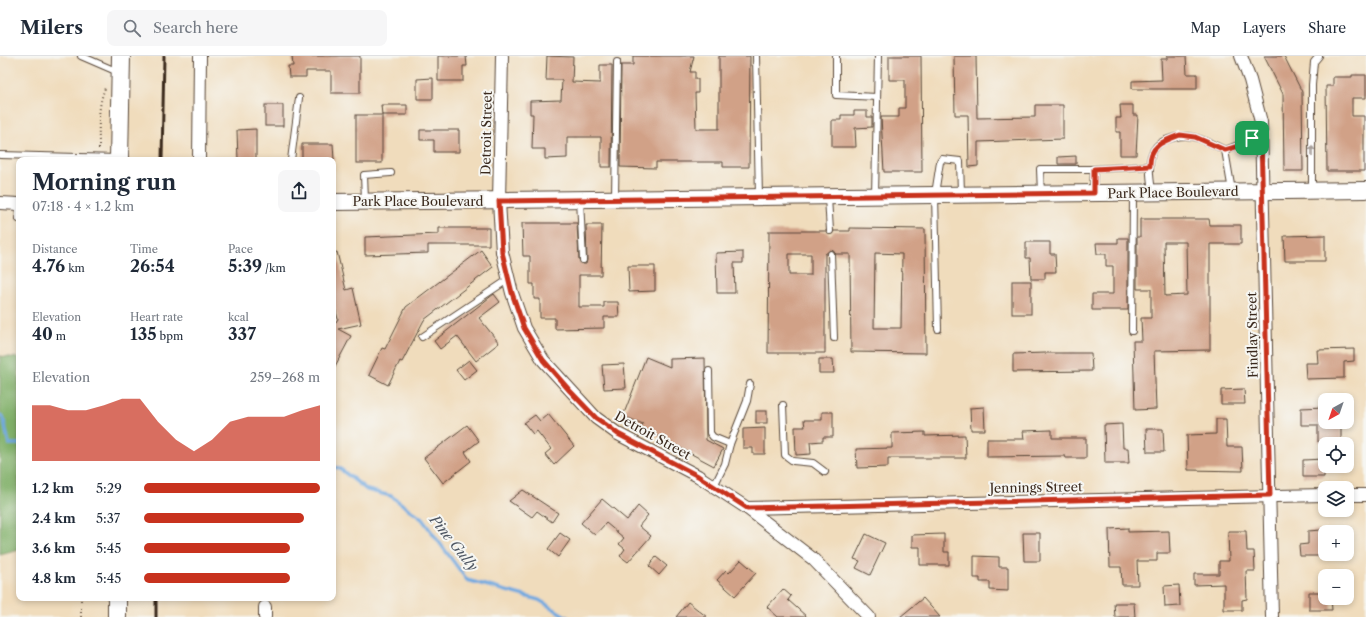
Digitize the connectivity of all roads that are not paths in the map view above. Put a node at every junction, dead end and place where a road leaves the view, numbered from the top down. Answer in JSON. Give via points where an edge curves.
{"nodes":[{"id":1,"x":81,"y":56,"type":"edge"},
{"id":2,"x":122,"y":56,"type":"edge"},
{"id":3,"x":200,"y":56,"type":"edge"},
{"id":4,"x":502,"y":56,"type":"edge"},
{"id":5,"x":756,"y":56,"type":"edge"},
{"id":6,"x":836,"y":56,"type":"edge"},
{"id":7,"x":878,"y":56,"type":"edge"},
{"id":8,"x":1241,"y":56,"type":"edge"},
{"id":9,"x":1319,"y":56,"type":"edge"},
{"id":10,"x":617,"y":62,"type":"dead end"},
{"id":11,"x":121,"y":74,"type":"junction"},
{"id":12,"x":877,"y":97,"type":"junction"},
{"id":13,"x":299,"y":98,"type":"dead end"},
{"id":14,"x":1261,"y":137,"type":"junction"},
{"id":15,"x":1225,"y":150,"type":"junction"},
{"id":16,"x":0,"y":155,"type":"edge"},
{"id":17,"x":60,"y":157,"type":"edge"},
{"id":18,"x":119,"y":157,"type":"edge"},
{"id":19,"x":199,"y":157,"type":"edge"},
{"id":20,"x":291,"y":157,"type":"edge"},
{"id":21,"x":1150,"y":166,"type":"junction"},
{"id":22,"x":1094,"y":169,"type":"junction"},
{"id":23,"x":391,"y":173,"type":"dead end"},
{"id":24,"x":1312,"y":190,"type":"junction"},
{"id":25,"x":1366,"y":190,"type":"edge"},
{"id":26,"x":1232,"y":191,"type":"junction"},
{"id":27,"x":1264,"y":191,"type":"junction"},
{"id":28,"x":1133,"y":192,"type":"junction"},
{"id":29,"x":1152,"y":192,"type":"junction"},
{"id":30,"x":1041,"y":193,"type":"junction"},
{"id":31,"x":1094,"y":193,"type":"junction"},
{"id":32,"x":935,"y":194,"type":"junction"},
{"id":33,"x":961,"y":194,"type":"junction"},
{"id":34,"x":875,"y":195,"type":"junction"},
{"id":35,"x":828,"y":196,"type":"junction"},
{"id":36,"x":759,"y":197,"type":"junction"},
{"id":37,"x":615,"y":199,"type":"junction"},
{"id":38,"x":580,"y":200,"type":"junction"},
{"id":39,"x":499,"y":201,"type":"junction"},
{"id":40,"x":336,"y":202,"type":"edge"},
{"id":41,"x":365,"y":202,"type":"junction"},
{"id":42,"x":0,"y":203,"type":"edge"},
{"id":43,"x":16,"y":204,"type":"edge"},
{"id":44,"x":830,"y":231,"type":"dead end"},
{"id":45,"x":831,"y":254,"type":"dead end"},
{"id":46,"x":583,"y":260,"type":"dead end"},
{"id":47,"x":509,"y":279,"type":"junction"},
{"id":48,"x":938,"y":329,"type":"dead end"},
{"id":49,"x":1132,"y":331,"type":"dead end"},
{"id":50,"x":422,"y":337,"type":"dead end"},
{"id":51,"x":834,"y":338,"type":"dead end"},
{"id":52,"x":709,"y":371,"type":"dead end"},
{"id":53,"x":750,"y":384,"type":"dead end"},
{"id":54,"x":783,"y":405,"type":"dead end"},
{"id":55,"x":730,"y":444,"type":"junction"},
{"id":56,"x":825,"y":472,"type":"dead end"},
{"id":57,"x":714,"y":486,"type":"junction"},
{"id":58,"x":1270,"y":495,"type":"junction"},
{"id":59,"x":1318,"y":495,"type":"edge"},
{"id":60,"x":1354,"y":495,"type":"edge"},
{"id":61,"x":1366,"y":495,"type":"edge"},
{"id":62,"x":747,"y":508,"type":"junction"},
{"id":63,"x":117,"y":601,"type":"edge"},
{"id":64,"x":117,"y":617,"type":"edge"},
{"id":65,"x":869,"y":617,"type":"edge"},
{"id":66,"x":1272,"y":617,"type":"edge"}],
"edges":[{"from":1,"to":11,"type":"lane"},
{"from":2,"to":11,"type":"main road"},
{"from":3,"to":19,"type":"street"},
{"from":4,"to":39,"type":"street","name":"Detroit Street"},
{"from":5,"to":36,"type":"lane"},
{"from":6,"to":12,"type":"lane","via":[[836,95]]},
{"from":7,"to":12,"type":"lane"},
{"from":8,"to":14,"type":"street","name":"Findlay Street","via":[[1261,122]]},
{"from":24,"to":9,"type":"lane","one_way":true,"via":[[1312,85],[1314,62]]},
{"from":10,"to":37,"type":"lane"},
{"from":11,"to":18,"type":"main road"},
{"from":12,"to":34,"type":"lane"},
{"from":13,"to":20,"type":"lane"},
{"from":14,"to":15,"type":"lane","via":[[1252,138],[1239,146]]},
{"from":14,"to":27,"type":"street","name":"Findlay Street"},
{"from":15,"to":21,"type":"lane","via":[[1195,137],[1180,135],[1158,144]]},
{"from":15,"to":26,"type":"lane"},
{"from":16,"to":17,"type":"lane"},
{"from":21,"to":22,"type":"lane"},
{"from":21,"to":29,"type":"lane"},
{"from":22,"to":30,"type":"lane","via":[[1040,169]]},
{"from":22,"to":31,"type":"lane"},
{"from":23,"to":41,"type":"lane","via":[[364,175]]},
{"from":24,"to":25,"type":"street","name":"Park Place Boulevard"},
{"from":24,"to":27,"type":"street","name":"Park Place Boulevard"},
{"from":26,"to":27,"type":"street","name":"Park Place Boulevard"},
{"from":26,"to":29,"type":"street","name":"Park Place Boulevard"},
{"from":27,"to":58,"type":"street","name":"Findlay Street"},
{"from":28,"to":29,"type":"street","name":"Park Place Boulevard"},
{"from":28,"to":31,"type":"street","name":"Park Place Boulevard"},
{"from":28,"to":49,"type":"lane"},
{"from":30,"to":31,"type":"street","name":"Park Place Boulevard"},
{"from":30,"to":33,"type":"street","name":"Park Place Boulevard"},
{"from":32,"to":33,"type":"street","name":"Park Place Boulevard"},
{"from":32,"to":33,"type":"lane","via":[[942,160],[960,161]]},
{"from":32,"to":34,"type":"street","name":"Park Place Boulevard"},
{"from":32,"to":48,"type":"lane"},
{"from":34,"to":35,"type":"street","name":"Park Place Boulevard"},
{"from":35,"to":36,"type":"street","name":"Park Place Boulevard"},
{"from":35,"to":44,"type":"lane"},
{"from":36,"to":37,"type":"street","name":"Park Place Boulevard"},
{"from":37,"to":38,"type":"street","name":"Park Place Boulevard"},
{"from":38,"to":39,"type":"street","name":"Park Place Boulevard"},
{"from":38,"to":46,"type":"lane"},
{"from":39,"to":41,"type":"street","name":"Park Place Boulevard"},
{"from":39,"to":47,"type":"street","name":"Detroit Street","via":[[502,252]]},
{"from":40,"to":41,"type":"street","name":"Park Place Boulevard"},
{"from":42,"to":43,"type":"street"},
{"from":45,"to":51,"type":"lane"},
{"from":47,"to":50,"type":"lane"},
{"from":47,"to":57,"type":"street","name":"Detroit Street","via":[[524,328],[543,360],[596,418],[618,434]]},
{"from":52,"to":55,"type":"lane","via":[[710,433],[713,437]]},
{"from":53,"to":55,"type":"lane","via":[[747,401]]},
{"from":54,"to":56,"type":"lane","via":[[785,455],[793,461],[812,463]]},
{"from":55,"to":57,"type":"lane","via":[[725,464]]},
{"from":57,"to":62,"type":"street","name":"Detroit Street"},
{"from":58,"to":59,"type":"street","name":"Jennings Street"},
{"from":58,"to":62,"type":"street","name":"Jennings Street"},
{"from":58,"to":66,"type":"street","name":"Findlay Street"},
{"from":60,"to":61,"type":"street"},
{"from":62,"to":65,"type":"street","name":"Detroit Street","via":[[813,559]]},
{"from":63,"to":64,"type":"main road"}]}
